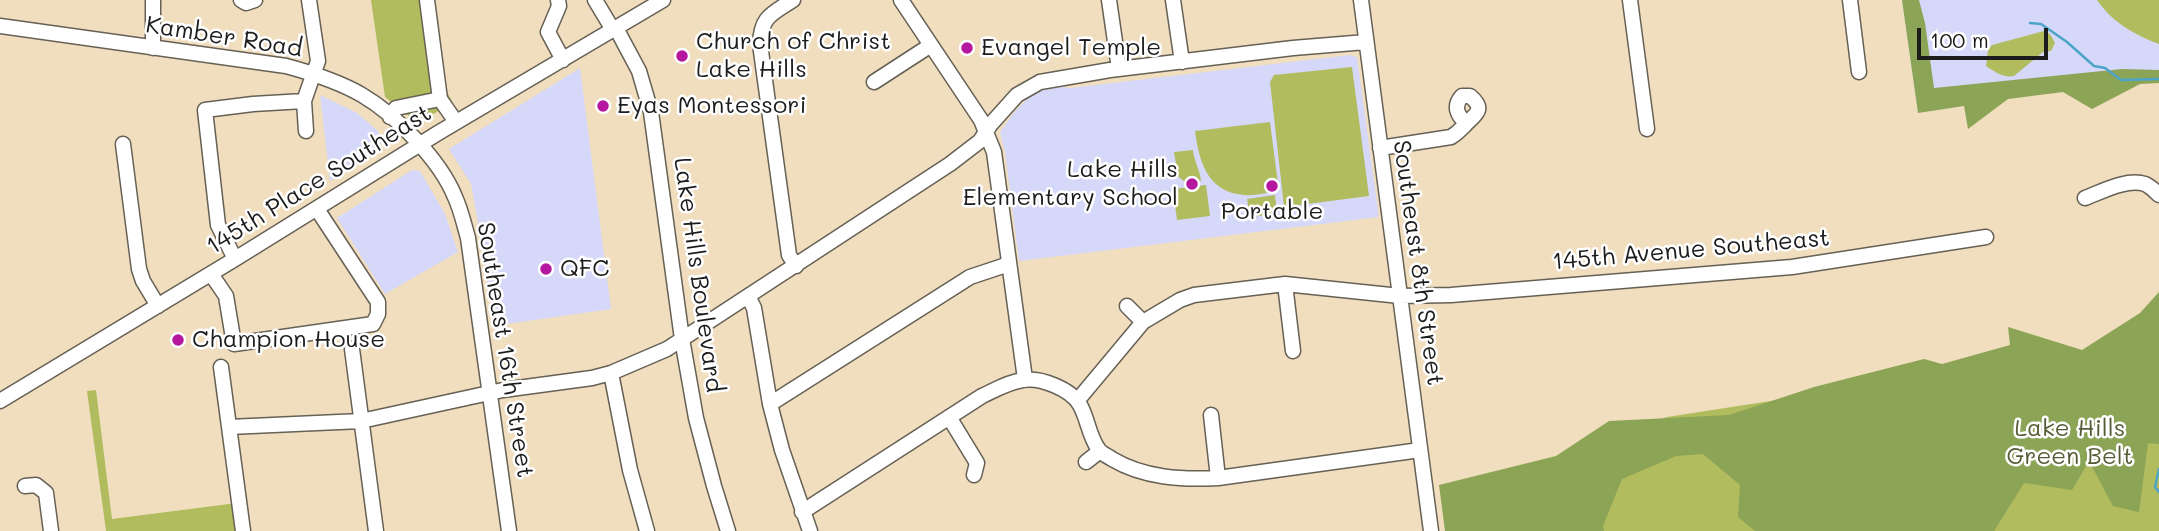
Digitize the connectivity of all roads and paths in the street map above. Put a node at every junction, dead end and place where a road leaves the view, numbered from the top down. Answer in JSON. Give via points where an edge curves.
{"nodes":[{"id":1,"x":153,"y":0,"type":"edge"},
{"id":2,"x":240,"y":0,"type":"edge"},
{"id":3,"x":255,"y":0,"type":"edge"},
{"id":4,"x":309,"y":0,"type":"edge"},
{"id":5,"x":427,"y":0,"type":"edge"},
{"id":6,"x":558,"y":0,"type":"edge"},
{"id":7,"x":595,"y":0,"type":"edge"},
{"id":8,"x":663,"y":0,"type":"edge"},
{"id":9,"x":793,"y":0,"type":"edge"},
{"id":10,"x":901,"y":0,"type":"edge"},
{"id":11,"x":1109,"y":0,"type":"edge"},
{"id":12,"x":1174,"y":0,"type":"edge"},
{"id":13,"x":1361,"y":0,"type":"edge"},
{"id":14,"x":1630,"y":0,"type":"edge"},
{"id":15,"x":1850,"y":0,"type":"edge"},
{"id":16,"x":0,"y":26,"type":"edge"},
{"id":17,"x":615,"y":29,"type":"junction"},
{"id":18,"x":1366,"y":42,"type":"junction"},
{"id":19,"x":931,"y":45,"type":"junction"},
{"id":20,"x":153,"y":48,"type":"junction"},
{"id":21,"x":563,"y":60,"type":"junction"},
{"id":22,"x":1182,"y":62,"type":"junction"},
{"id":23,"x":1119,"y":69,"type":"junction"},
{"id":24,"x":1859,"y":72,"type":"dead end"},
{"id":25,"x":312,"y":74,"type":"junction"},
{"id":26,"x":874,"y":82,"type":"dead end"},
{"id":27,"x":440,"y":99,"type":"junction"},
{"id":28,"x":304,"y":101,"type":"junction"},
{"id":29,"x":390,"y":117,"type":"junction"},
{"id":30,"x":456,"y":122,"type":"junction"},
{"id":31,"x":1466,"y":123,"type":"dead end"},
{"id":32,"x":1647,"y":130,"type":"dead end"},
{"id":33,"x":306,"y":131,"type":"dead end"},
{"id":34,"x":986,"y":132,"type":"junction"},
{"id":35,"x":123,"y":144,"type":"dead end"},
{"id":36,"x":420,"y":145,"type":"junction"},
{"id":37,"x":1380,"y":148,"type":"junction"},
{"id":38,"x":2159,"y":195,"type":"edge"},
{"id":39,"x":2085,"y":198,"type":"dead end"},
{"id":40,"x":317,"y":209,"type":"junction"},
{"id":41,"x":1986,"y":237,"type":"dead end"},
{"id":42,"x":235,"y":259,"type":"junction"},
{"id":43,"x":1009,"y":264,"type":"junction"},
{"id":44,"x":796,"y":266,"type":"junction"},
{"id":45,"x":211,"y":274,"type":"junction"},
{"id":46,"x":1285,"y":284,"type":"junction"},
{"id":47,"x":1399,"y":296,"type":"junction"},
{"id":48,"x":749,"y":298,"type":"junction"},
{"id":49,"x":158,"y":306,"type":"junction"},
{"id":50,"x":1127,"y":306,"type":"dead end"},
{"id":51,"x":1143,"y":322,"type":"junction"},
{"id":52,"x":682,"y":339,"type":"junction"},
{"id":53,"x":352,"y":349,"type":"dead end"},
{"id":54,"x":1293,"y":351,"type":"dead end"},
{"id":55,"x":221,"y":367,"type":"dead end"},
{"id":56,"x":611,"y":373,"type":"junction"},
{"id":57,"x":1025,"y":379,"type":"junction"},
{"id":58,"x":490,"y":393,"type":"junction"},
{"id":59,"x":0,"y":401,"type":"edge"},
{"id":60,"x":1077,"y":401,"type":"junction"},
{"id":61,"x":770,"y":404,"type":"junction"},
{"id":62,"x":1211,"y":415,"type":"dead end"},
{"id":63,"x":949,"y":418,"type":"junction"},
{"id":64,"x":361,"y":421,"type":"junction"},
{"id":65,"x":229,"y":427,"type":"junction"},
{"id":66,"x":1420,"y":450,"type":"junction"},
{"id":67,"x":1100,"y":451,"type":"junction"},
{"id":68,"x":1086,"y":462,"type":"dead end"},
{"id":69,"x":974,"y":475,"type":"dead end"},
{"id":70,"x":1217,"y":478,"type":"junction"},
{"id":71,"x":25,"y":486,"type":"dead end"},
{"id":72,"x":802,"y":512,"type":"junction"},
{"id":73,"x":51,"y":531,"type":"edge"},
{"id":74,"x":243,"y":531,"type":"edge"},
{"id":75,"x":376,"y":531,"type":"edge"},
{"id":76,"x":509,"y":531,"type":"edge"},
{"id":77,"x":647,"y":531,"type":"edge"},
{"id":78,"x":728,"y":531,"type":"edge"},
{"id":79,"x":810,"y":531,"type":"edge"},
{"id":80,"x":1431,"y":531,"type":"edge"}],
"edges":[{"from":1,"to":20,"type":"street"},
{"from":2,"to":3,"type":"street"},
{"from":4,"to":25,"type":"street","via":[[318,61]]},
{"from":5,"to":27,"type":"street"},
{"from":6,"to":21,"type":"street","via":[[548,32]]},
{"from":7,"to":17,"type":"street","name":"Lake Hills Boulevard"},
{"from":8,"to":17,"type":"street","name":"145th Place Southeast"},
{"from":9,"to":44,"type":"street","via":[[767,16],[760,44],[789,255]]},
{"from":10,"to":19,"type":"street"},
{"from":11,"to":23,"type":"street"},
{"from":12,"to":22,"type":"street"},
{"from":13,"to":18,"type":"street","name":"Southeast 8th Street"},
{"from":14,"to":32,"type":"street"},
{"from":15,"to":24,"type":"street"},
{"from":16,"to":20,"type":"street","name":"Kamber Road"},
{"from":17,"to":21,"type":"street","name":"145th Place Southeast"},
{"from":17,"to":52,"type":"street","name":"Lake Hills Boulevard","via":[[639,71],[651,112]]},
{"from":18,"to":22,"type":"street"},
{"from":18,"to":37,"type":"street","name":"Southeast 8th Street"},
{"from":19,"to":26,"type":"street"},
{"from":19,"to":34,"type":"street"},
{"from":20,"to":25,"type":"street","name":"Kamber Road","via":[[286,66]]},
{"from":21,"to":30,"type":"street","name":"145th Place Southeast"},
{"from":22,"to":23,"type":"street"},
{"from":23,"to":34,"type":"street","via":[[1031,86],[1008,104]]},
{"from":25,"to":28,"type":"street"},
{"from":25,"to":29,"type":"street","name":"Kamber Road","via":[[363,96]]},
{"from":27,"to":29,"type":"street","via":[[396,108]]},
{"from":27,"to":30,"type":"street"},
{"from":28,"to":33,"type":"street"},
{"from":28,"to":42,"type":"street","via":[[205,110],[218,225]]},
{"from":29,"to":36,"type":"street","name":"Kamber Road"},
{"from":30,"to":36,"type":"street","name":"145th Place Southeast"},
{"from":31,"to":37,"type":"street","via":[[1451,136]]},
{"from":34,"to":43,"type":"street","via":[[995,152]]},
{"from":34,"to":44,"type":"street","via":[[950,164]]},
{"from":35,"to":49,"type":"street","via":[[139,269]]},
{"from":36,"to":40,"type":"street","name":"145th Place Southeast"},
{"from":36,"to":58,"type":"street","name":"Southeast 16th Street","via":[[443,173],[462,217]]},
{"from":37,"to":47,"type":"street","name":"Southeast 8th Street"},
{"from":38,"to":39,"type":"street","via":[[2145,184],[2133,183]]},
{"from":40,"to":42,"type":"street","name":"145th Place Southeast"},
{"from":40,"to":45,"type":"street","via":[[378,302],[379,314],[373,324],[234,344],[226,296]]},
{"from":41,"to":47,"type":"street","name":"145th Avenue Southeast","via":[[1792,267]]},
{"from":42,"to":45,"type":"street","name":"145th Place Southeast"},
{"from":43,"to":57,"type":"street"},
{"from":43,"to":61,"type":"street","via":[[970,277]]},
{"from":44,"to":48,"type":"street"},
{"from":45,"to":49,"type":"street","name":"145th Place Southeast"},
{"from":46,"to":47,"type":"street","name":"145th Avenue Southeast"},
{"from":46,"to":51,"type":"street","name":"145th Avenue Southeast","via":[[1194,295]]},
{"from":46,"to":54,"type":"street"},
{"from":47,"to":66,"type":"street","name":"Southeast 8th Street"},
{"from":48,"to":52,"type":"street"},
{"from":48,"to":61,"type":"street"},
{"from":49,"to":59,"type":"street","name":"145th Place Southeast"},
{"from":50,"to":51,"type":"street"},
{"from":51,"to":60,"type":"street","name":"145th Avenue Southeast"},
{"from":52,"to":56,"type":"street"},
{"from":52,"to":78,"type":"street","name":"Lake Hills Boulevard","via":[[704,453]]},
{"from":53,"to":64,"type":"street"},
{"from":55,"to":65,"type":"street"},
{"from":56,"to":58,"type":"street"},
{"from":56,"to":77,"type":"street"},
{"from":57,"to":60,"type":"street","via":[[1060,388]]},
{"from":57,"to":63,"type":"street","via":[[982,396]]},
{"from":58,"to":64,"type":"street"},
{"from":58,"to":76,"type":"street","name":"Southeast 16th Street"},
{"from":60,"to":67,"type":"street"},
{"from":61,"to":72,"type":"street"},
{"from":62,"to":70,"type":"street"},
{"from":63,"to":69,"type":"street","via":[[977,463]]},
{"from":63,"to":72,"type":"street"},
{"from":64,"to":65,"type":"street"},
{"from":64,"to":75,"type":"street"},
{"from":65,"to":74,"type":"street"},
{"from":66,"to":70,"type":"street"},
{"from":66,"to":80,"type":"street","name":"Southeast 8th Street"},
{"from":67,"to":68,"type":"street"},
{"from":67,"to":70,"type":"street","via":[[1118,463],[1164,477]]},
{"from":71,"to":73,"type":"street","via":[[36,485],[46,493]]},
{"from":72,"to":79,"type":"street"}]}
